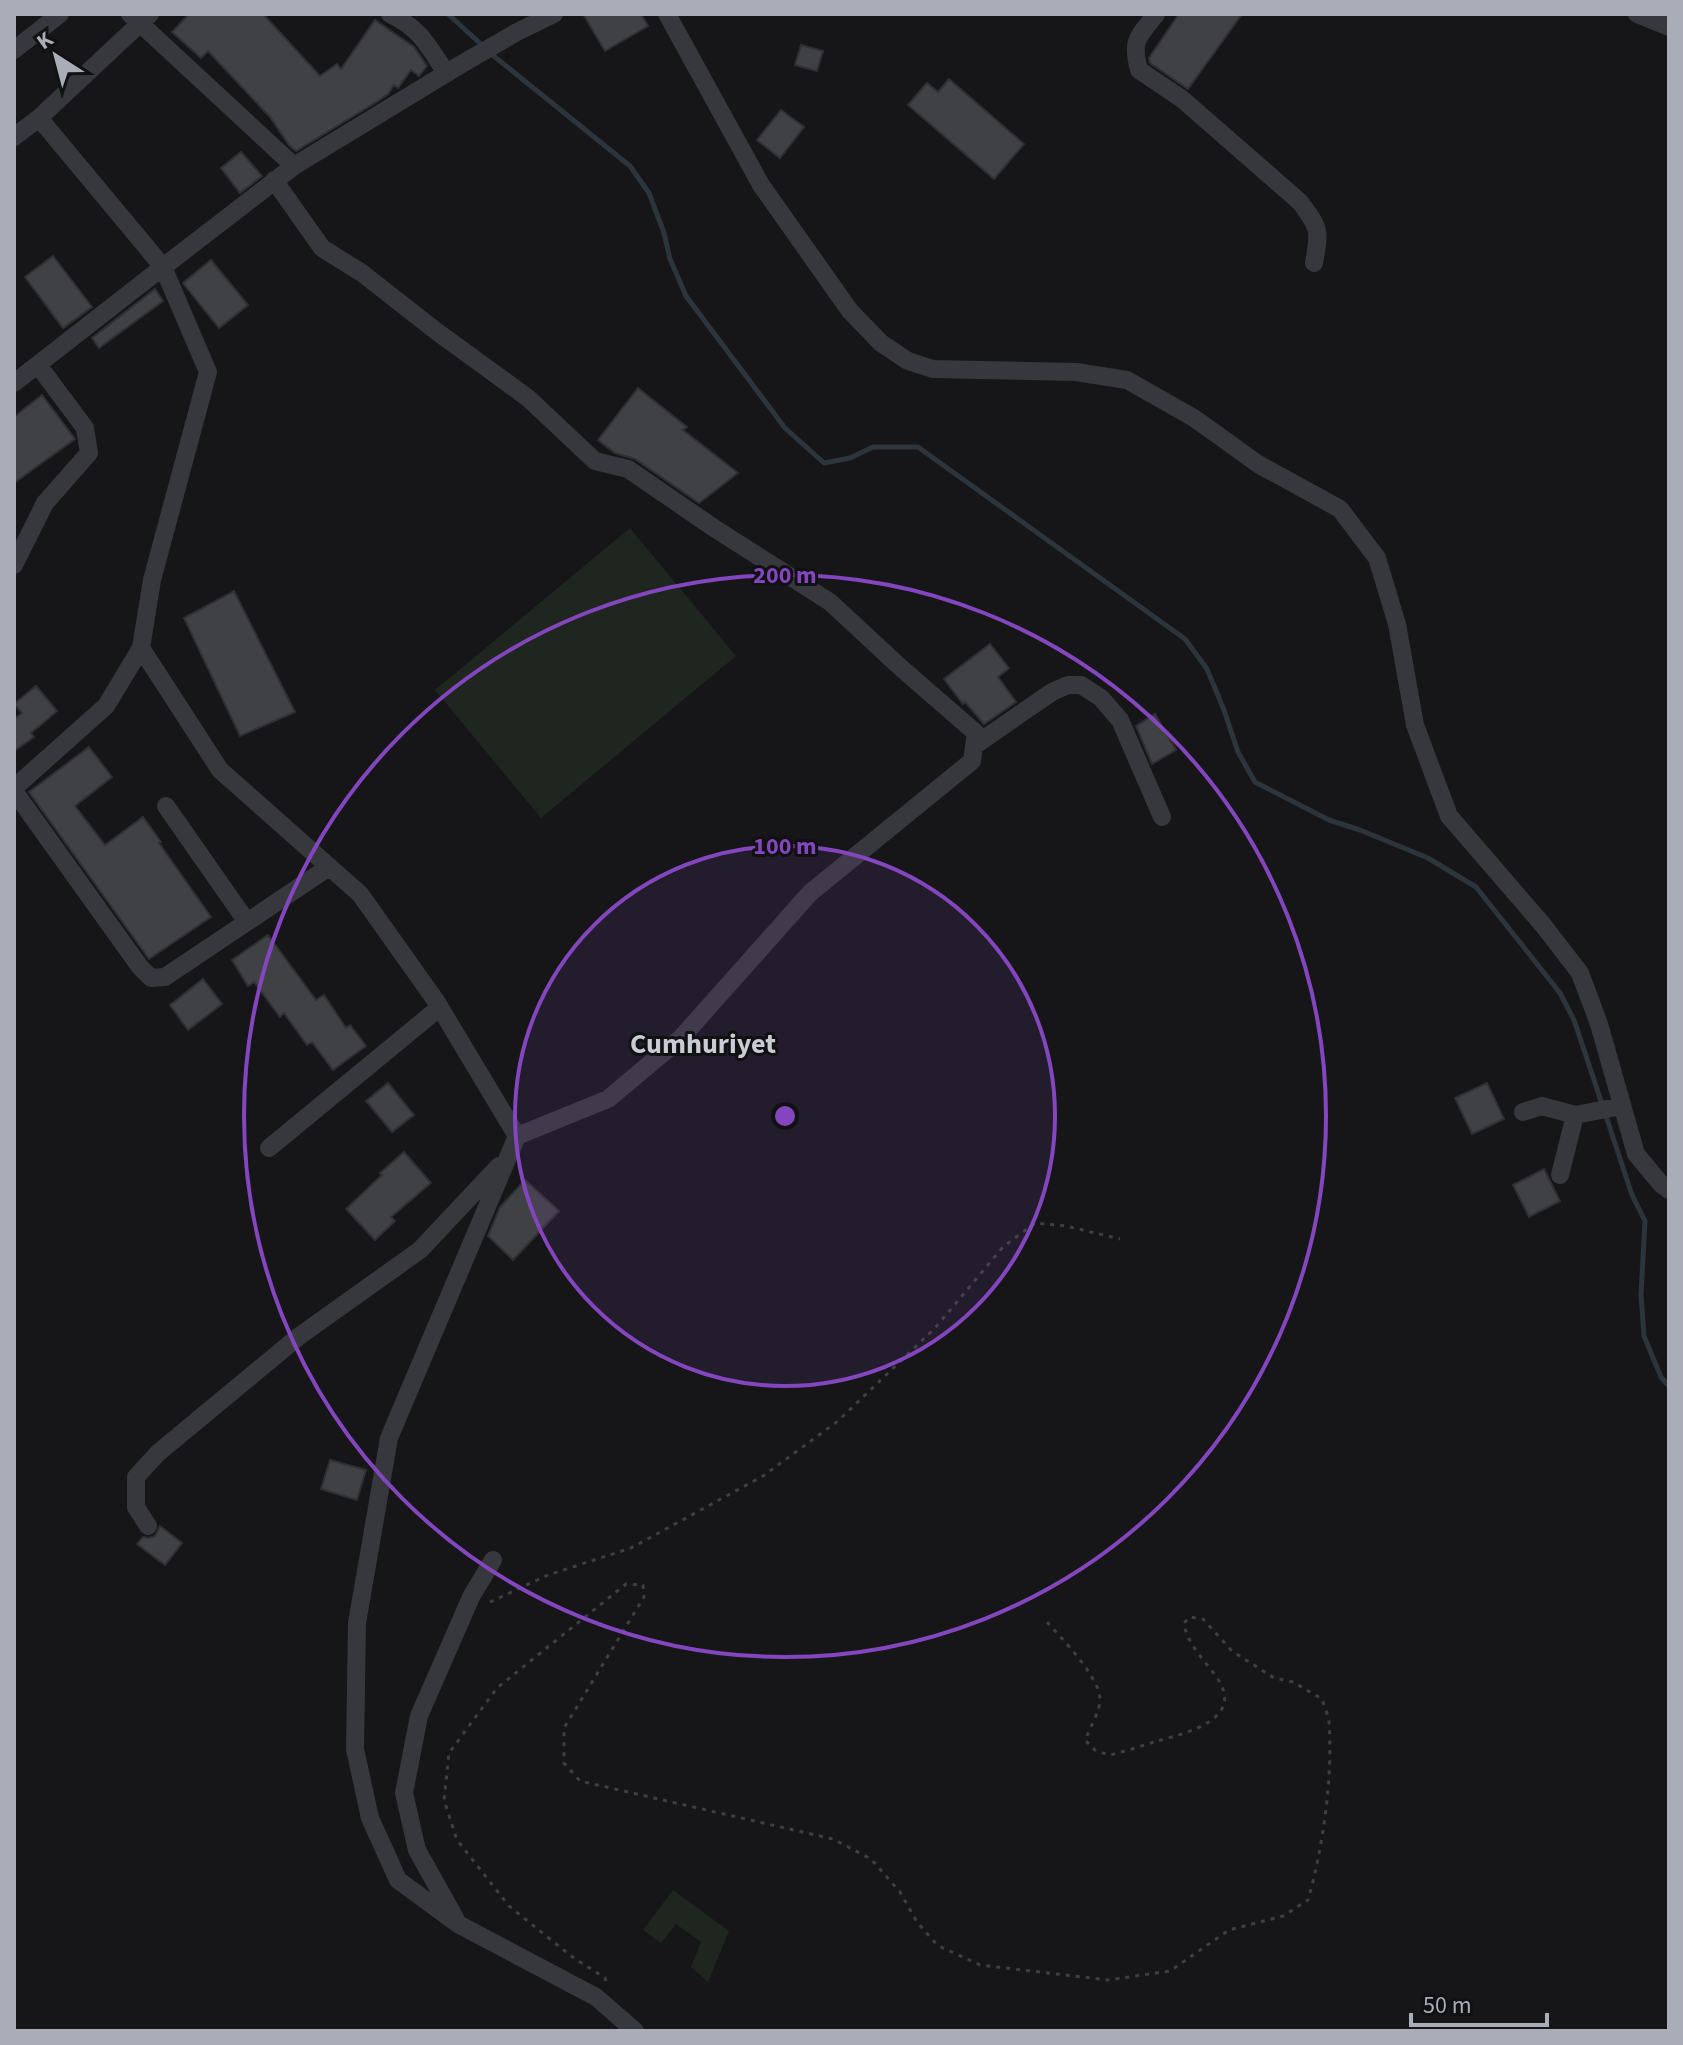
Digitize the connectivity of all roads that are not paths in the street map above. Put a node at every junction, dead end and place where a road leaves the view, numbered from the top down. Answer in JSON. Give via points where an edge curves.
{"nodes":[{"id":1,"x":60,"y":14,"type":"edge"},
{"id":2,"x":510,"y":14,"type":"edge"},
{"id":3,"x":554,"y":14,"type":"edge"},
{"id":4,"x":667,"y":14,"type":"edge"},
{"id":5,"x":1156,"y":14,"type":"edge"},
{"id":6,"x":1637,"y":14,"type":"edge"},
{"id":7,"x":400,"y":16,"type":"edge"},
{"id":8,"x":140,"y":17,"type":"edge"},
{"id":9,"x":1669,"y":27,"type":"edge"},
{"id":10,"x":517,"y":32,"type":"junction"},
{"id":11,"x":14,"y":50,"type":"edge"},
{"id":12,"x":453,"y":69,"type":"junction"},
{"id":13,"x":39,"y":118,"type":"junction"},
{"id":14,"x":14,"y":137,"type":"edge"},
{"id":15,"x":294,"y":166,"type":"junction"},
{"id":16,"x":274,"y":180,"type":"junction"},
{"id":17,"x":1314,"y":263,"type":"dead end"},
{"id":18,"x":163,"y":267,"type":"junction"},
{"id":19,"x":38,"y":365,"type":"junction"},
{"id":20,"x":14,"y":383,"type":"edge"},
{"id":21,"x":14,"y":565,"type":"edge"},
{"id":22,"x":141,"y":648,"type":"junction"},
{"id":23,"x":974,"y":746,"type":"junction"},
{"id":24,"x":14,"y":790,"type":"edge"},
{"id":25,"x":166,"y":806,"type":"dead end"},
{"id":26,"x":1162,"y":817,"type":"dead end"},
{"id":27,"x":329,"y":867,"type":"junction"},
{"id":28,"x":247,"y":922,"type":"junction"},
{"id":29,"x":439,"y":1008,"type":"junction"},
{"id":30,"x":1622,"y":1106,"type":"junction"},
{"id":31,"x":1523,"y":1112,"type":"dead end"},
{"id":32,"x":1575,"y":1115,"type":"junction"},
{"id":33,"x":517,"y":1136,"type":"junction"},
{"id":34,"x":269,"y":1148,"type":"dead end"},
{"id":35,"x":509,"y":1156,"type":"junction"},
{"id":36,"x":1560,"y":1175,"type":"dead end"},
{"id":37,"x":1669,"y":1190,"type":"edge"},
{"id":38,"x":148,"y":1526,"type":"dead end"},
{"id":39,"x":493,"y":1560,"type":"dead end"},
{"id":40,"x":458,"y":1924,"type":"junction"},
{"id":41,"x":635,"y":2031,"type":"edge"}],
"edges":[{"from":1,"to":11,"type":"street"},
{"from":2,"to":10,"type":"street"},
{"from":3,"to":10,"type":"street"},
{"from":4,"to":30,"type":"street","via":[[761,185],[850,311],[881,343],[908,361],[933,369],[1076,372],[1127,380],[1340,509],[1377,558],[1397,624],[1415,725],[1449,816],[1580,973]]},
{"from":5,"to":17,"type":"street","via":[[1137,39],[1139,70],[1182,99],[1300,202],[1319,234]]},
{"from":6,"to":9,"type":"street"},
{"from":7,"to":12,"type":"street"},
{"from":8,"to":13,"type":"street"},
{"from":8,"to":15,"type":"street"},
{"from":10,"to":12,"type":"street"},
{"from":12,"to":15,"type":"street"},
{"from":13,"to":14,"type":"street"},
{"from":13,"to":18,"type":"street"},
{"from":15,"to":16,"type":"street"},
{"from":16,"to":18,"type":"street"},
{"from":16,"to":23,"type":"street","via":[[322,248],[528,398],[595,461],[628,469],[830,602],[976,733]]},
{"from":18,"to":19,"type":"street"},
{"from":18,"to":22,"type":"street","via":[[208,372],[152,580]]},
{"from":19,"to":20,"type":"street"},
{"from":19,"to":21,"type":"street","via":[[85,428],[89,453],[45,503]]},
{"from":22,"to":24,"type":"street","via":[[106,706]]},
{"from":22,"to":27,"type":"street","via":[[220,770]]},
{"from":23,"to":26,"type":"street","via":[[1052,692],[1081,685],[1120,720]]},
{"from":23,"to":33,"type":"street","via":[[972,761],[810,893],[681,1038],[608,1099]]},
{"from":24,"to":28,"type":"street","via":[[151,978],[165,977]]},
{"from":25,"to":28,"type":"street"},
{"from":27,"to":28,"type":"street"},
{"from":27,"to":29,"type":"street","via":[[360,894]]},
{"from":29,"to":33,"type":"street"},
{"from":29,"to":34,"type":"street"},
{"from":30,"to":32,"type":"street"},
{"from":30,"to":37,"type":"street","via":[[1636,1154]]},
{"from":31,"to":32,"type":"street","via":[[1542,1106]]},
{"from":32,"to":36,"type":"street"},
{"from":33,"to":35,"type":"street"},
{"from":35,"to":38,"type":"street","via":[[420,1250],[298,1337],[158,1453],[136,1477],[136,1507]]},
{"from":35,"to":40,"type":"street","via":[[389,1438],[357,1623],[355,1749],[370,1818],[398,1880]]},
{"from":39,"to":40,"type":"street","via":[[471,1597],[419,1716],[404,1793],[417,1850]]},
{"from":40,"to":41,"type":"street","via":[[596,1997]]}]}
